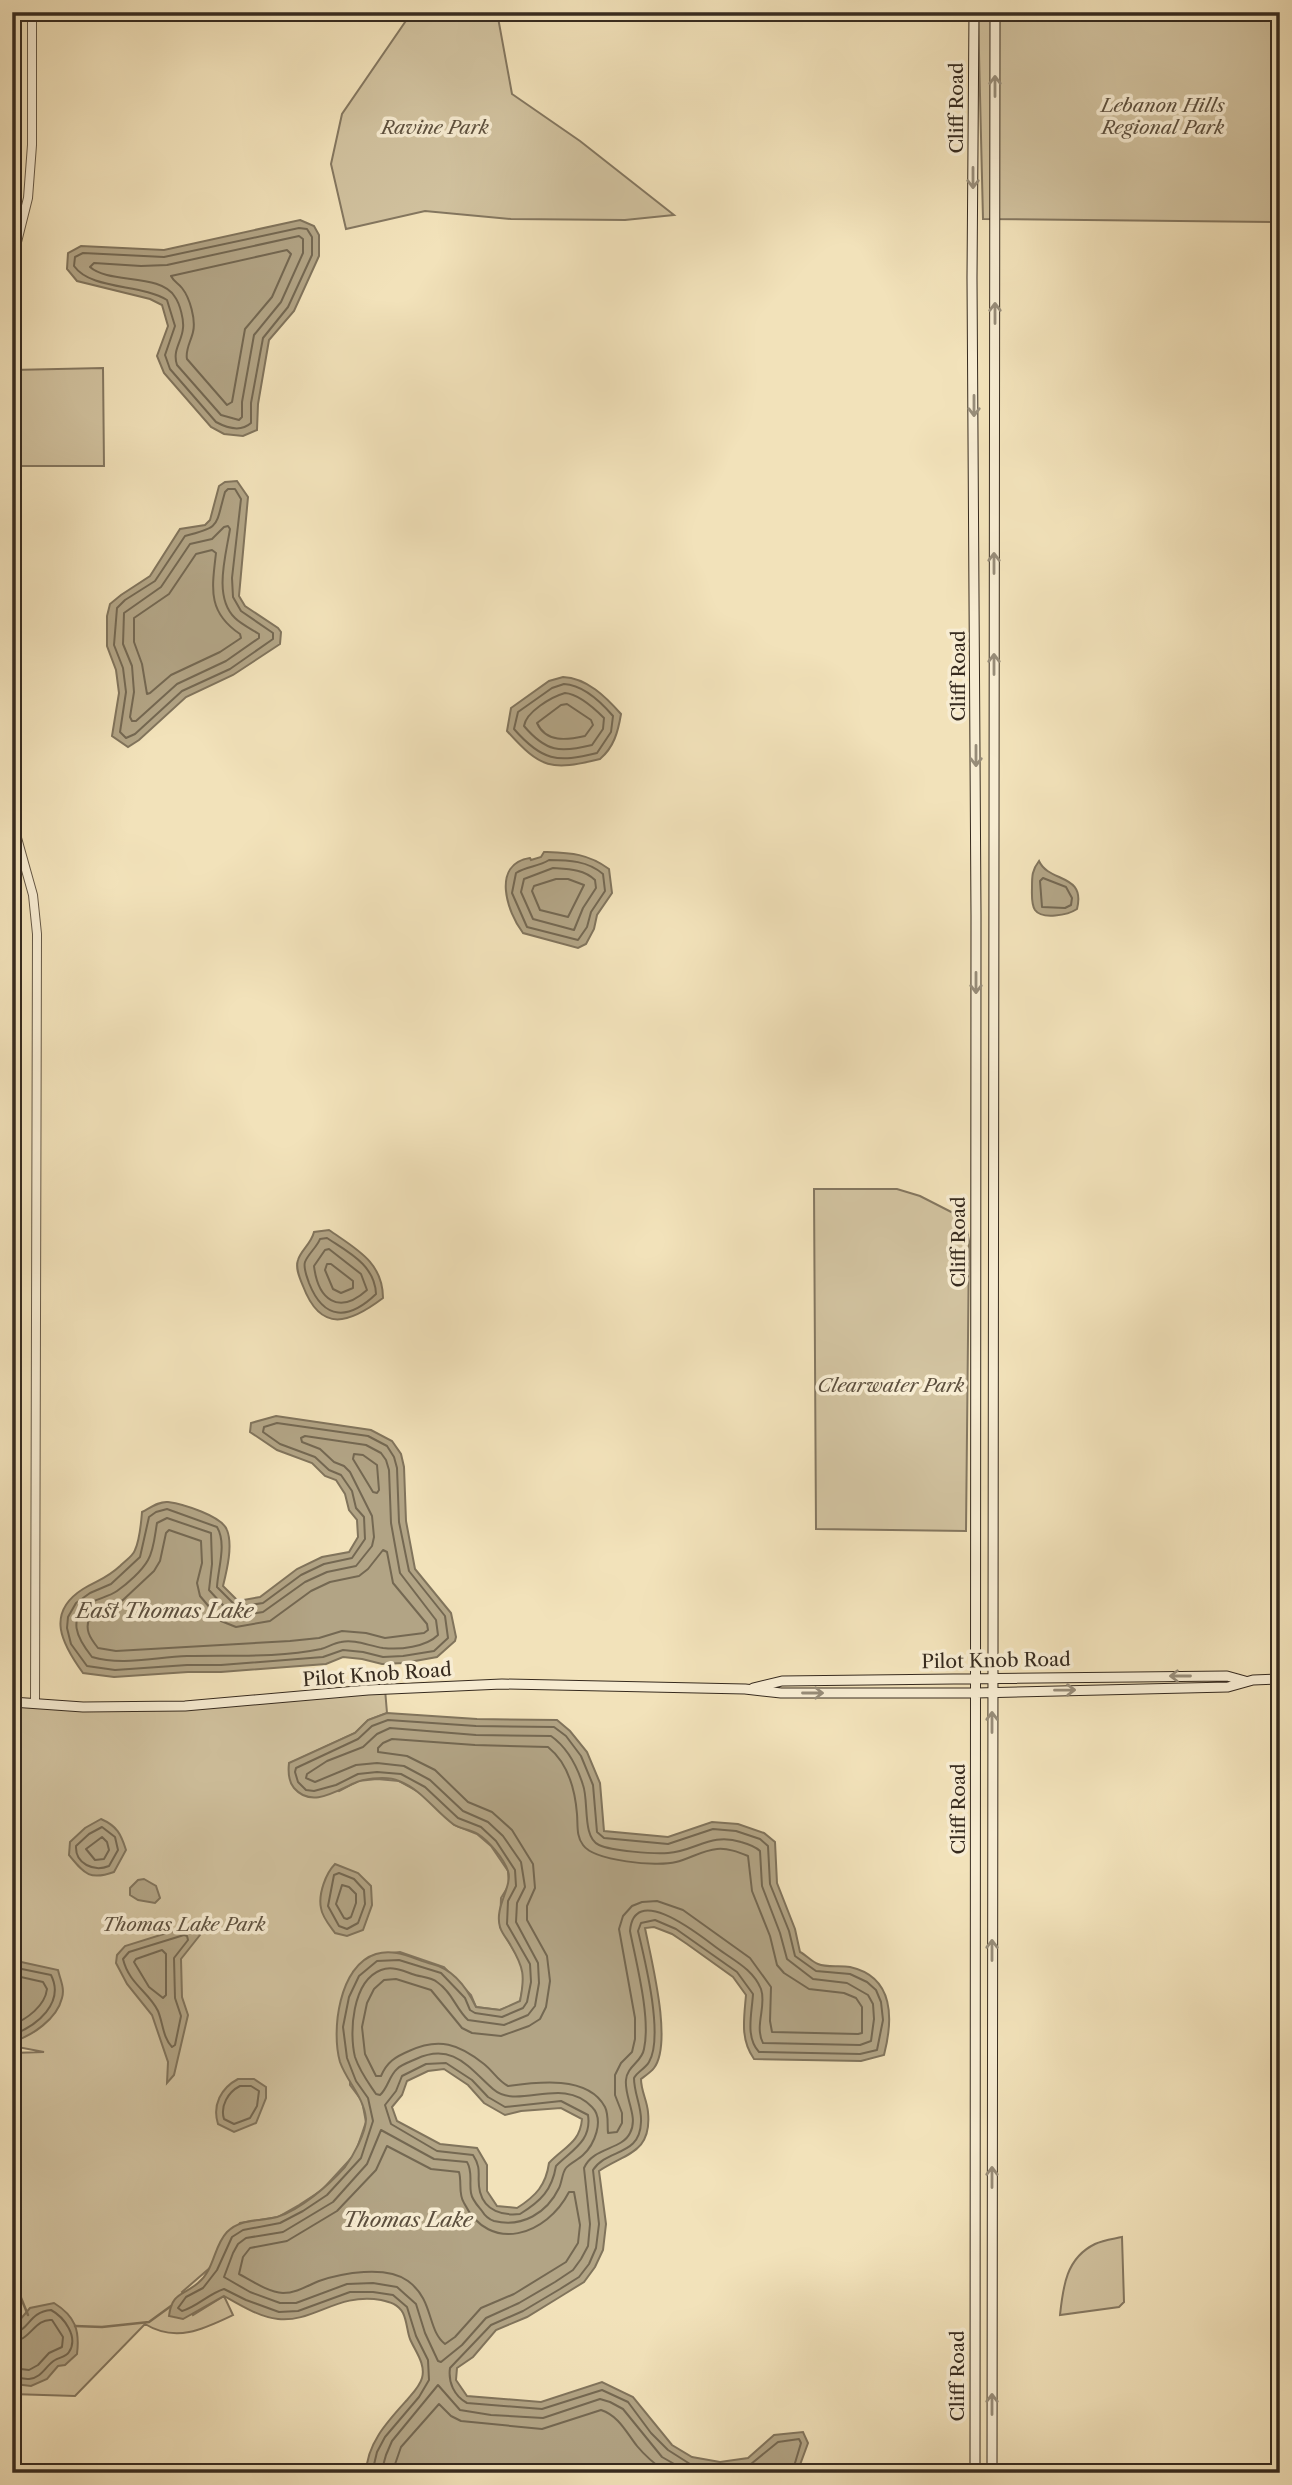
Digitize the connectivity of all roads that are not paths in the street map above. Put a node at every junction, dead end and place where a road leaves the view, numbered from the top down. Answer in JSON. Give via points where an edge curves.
{"nodes":[{"id":1,"x":32,"y":12,"type":"edge"},
{"id":2,"x":974,"y":12,"type":"edge"},
{"id":3,"x":995,"y":12,"type":"edge"},
{"id":4,"x":12,"y":262,"type":"edge"},
{"id":5,"x":12,"y":820,"type":"edge"},
{"id":6,"x":992,"y":1677,"type":"junction"},
{"id":7,"x":975,"y":1678,"type":"junction"},
{"id":8,"x":1280,"y":1679,"type":"edge"},
{"id":9,"x":1248,"y":1682,"type":"junction"},
{"id":10,"x":745,"y":1689,"type":"junction"},
{"id":11,"x":992,"y":1692,"type":"junction"},
{"id":12,"x":976,"y":1693,"type":"junction"},
{"id":13,"x":12,"y":1702,"type":"edge"},
{"id":14,"x":35,"y":1703,"type":"junction"},
{"id":15,"x":975,"y":2473,"type":"edge"},
{"id":16,"x":992,"y":2473,"type":"edge"}],
"edges":[{"from":1,"to":4,"type":"street","via":[[28,198]]},
{"from":2,"to":7,"type":"main road","name":"Cliff Road","one_way":true},
{"from":6,"to":3,"type":"main road","name":"Cliff Road","one_way":true},
{"from":5,"to":14,"type":"street","via":[[31,884],[37,934]]},
{"from":6,"to":7,"type":"main road","name":"Pilot Knob Road"},
{"from":9,"to":6,"type":"main road","name":"Pilot Knob Road","one_way":true,"via":[[1227,1676]]},
{"from":6,"to":11,"type":"main road","name":"Cliff Road"},
{"from":7,"to":10,"type":"main road","name":"Pilot Knob Road","via":[[782,1681]]},
{"from":7,"to":12,"type":"main road","name":"Cliff Road"},
{"from":8,"to":9,"type":"main road","name":"Pilot Knob Road"},
{"from":11,"to":9,"type":"main road","name":"Pilot Knob Road","one_way":true,"via":[[1228,1687]]},
{"from":10,"to":12,"type":"main road","name":"Pilot Knob Road","one_way":true},
{"from":10,"to":14,"type":"main road","name":"Pilot Knob Road","via":[[502,1684],[185,1706]]},
{"from":11,"to":12,"type":"main road","name":"Pilot Knob Road"},
{"from":16,"to":11,"type":"main road","name":"Cliff Road","one_way":true},
{"from":12,"to":15,"type":"main road","name":"Cliff Road"},
{"from":13,"to":14,"type":"main road","name":"Pilot Knob Road"}]}
